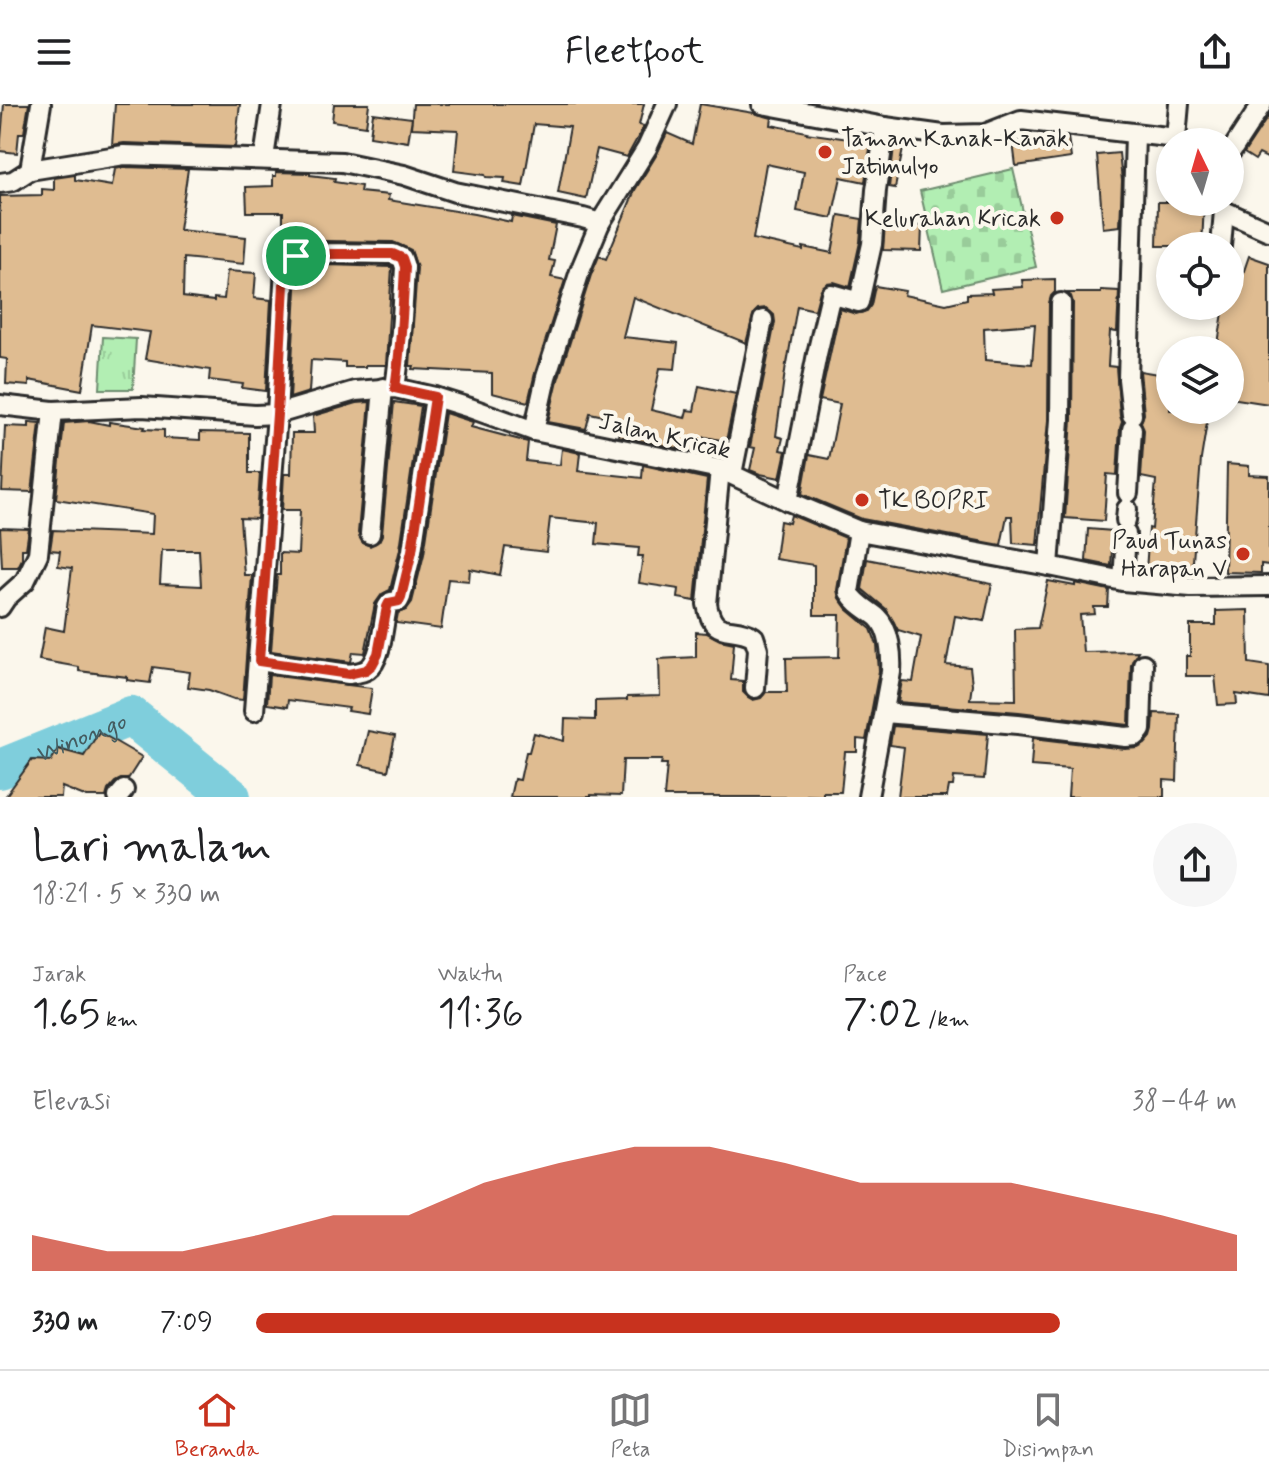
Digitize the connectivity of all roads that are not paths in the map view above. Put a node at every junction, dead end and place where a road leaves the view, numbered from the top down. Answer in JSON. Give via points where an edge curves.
{"nodes":[{"id":1,"x":41,"y":104,"type":"edge"},
{"id":2,"x":272,"y":104,"type":"edge"},
{"id":3,"x":667,"y":104,"type":"edge"},
{"id":4,"x":762,"y":104,"type":"edge"},
{"id":5,"x":1179,"y":104,"type":"edge"},
{"id":6,"x":1262,"y":104,"type":"edge"},
{"id":7,"x":1021,"y":112,"type":"edge"},
{"id":8,"x":885,"y":127,"type":"junction"},
{"id":9,"x":1178,"y":128,"type":"edge"},
{"id":10,"x":1244,"y":132,"type":"edge"},
{"id":11,"x":1135,"y":135,"type":"junction"},
{"id":12,"x":1156,"y":138,"type":"edge"},
{"id":13,"x":264,"y":158,"type":"junction"},
{"id":14,"x":30,"y":170,"type":"junction"},
{"id":15,"x":0,"y":183,"type":"edge"},
{"id":16,"x":1240,"y":216,"type":"edge"},
{"id":17,"x":600,"y":223,"type":"junction"},
{"id":18,"x":1269,"y":231,"type":"edge"},
{"id":19,"x":1061,"y":303,"type":"dead end"},
{"id":20,"x":763,"y":320,"type":"dead end"},
{"id":21,"x":389,"y":388,"type":"junction"},
{"id":22,"x":435,"y":397,"type":"junction"},
{"id":23,"x":0,"y":405,"type":"edge"},
{"id":24,"x":53,"y":411,"type":"junction"},
{"id":25,"x":277,"y":414,"type":"junction"},
{"id":26,"x":534,"y":431,"type":"junction"},
{"id":27,"x":726,"y":471,"type":"junction"},
{"id":28,"x":788,"y":501,"type":"junction"},
{"id":29,"x":859,"y":531,"type":"junction"},
{"id":30,"x":370,"y":534,"type":"dead end"},
{"id":31,"x":1049,"y":566,"type":"junction"},
{"id":32,"x":1123,"y":581,"type":"junction"},
{"id":33,"x":1269,"y":586,"type":"edge"},
{"id":34,"x":0,"y":607,"type":"edge"},
{"id":35,"x":259,"y":661,"type":"junction"},
{"id":36,"x":1143,"y":664,"type":"dead end"},
{"id":37,"x":755,"y":688,"type":"dead end"},
{"id":38,"x":254,"y":711,"type":"dead end"},
{"id":39,"x":884,"y":713,"type":"junction"},
{"id":40,"x":868,"y":797,"type":"edge"}],
"edges":[{"from":1,"to":14,"type":"street"},
{"from":2,"to":13,"type":"street"},
{"from":3,"to":17,"type":"street","via":[[647,148]]},
{"from":4,"to":8,"type":"street"},
{"from":5,"to":9,"type":"street"},
{"from":6,"to":10,"type":"street"},
{"from":7,"to":8,"type":"street","via":[[985,134]]},
{"from":7,"to":11,"type":"street"},
{"from":8,"to":28,"type":"street","via":[[872,244],[859,302],[831,294]]},
{"from":11,"to":12,"type":"street"},
{"from":11,"to":32,"type":"street","via":[[1128,379],[1132,422]]},
{"from":13,"to":14,"type":"street","via":[[124,155]]},
{"from":13,"to":17,"type":"street","via":[[342,162]]},
{"from":14,"to":15,"type":"street"},
{"from":16,"to":18,"type":"street"},
{"from":17,"to":26,"type":"street","via":[[546,377]]},
{"from":19,"to":31,"type":"street","via":[[1060,420]]},
{"from":20,"to":27,"type":"street"},
{"from":21,"to":22,"type":"street","name":"Jalan Kricak"},
{"from":21,"to":25,"type":"street","via":[[355,391]]},
{"from":21,"to":25,"type":"street","via":[[400,354],[402,258],[296,256],[285,266]]},
{"from":21,"to":30,"type":"street"},
{"from":22,"to":26,"type":"street","name":"Jalan Kricak"},
{"from":22,"to":35,"type":"street","via":[[412,551],[401,597],[387,607],[372,665],[349,674]]},
{"from":23,"to":24,"type":"street"},
{"from":24,"to":25,"type":"street","via":[[142,407]]},
{"from":24,"to":34,"type":"street","via":[[38,554],[25,581]]},
{"from":25,"to":35,"type":"street"},
{"from":26,"to":27,"type":"street","name":"Jalan Kricak"},
{"from":27,"to":28,"type":"street","name":"Jalan Kricak"},
{"from":27,"to":37,"type":"street","via":[[707,604],[718,628],[754,637]]},
{"from":28,"to":29,"type":"street","name":"Jalan Kricak"},
{"from":29,"to":31,"type":"street","name":"Jalan Kricak"},
{"from":29,"to":39,"type":"street","via":[[849,592],[885,629],[892,659]]},
{"from":31,"to":32,"type":"street","name":"Jalan Kricak"},
{"from":32,"to":33,"type":"street","name":"Jalan Kricak"},
{"from":35,"to":38,"type":"street"},
{"from":36,"to":39,"type":"street","via":[[1141,730],[1136,736]]},
{"from":39,"to":40,"type":"street"}]}
